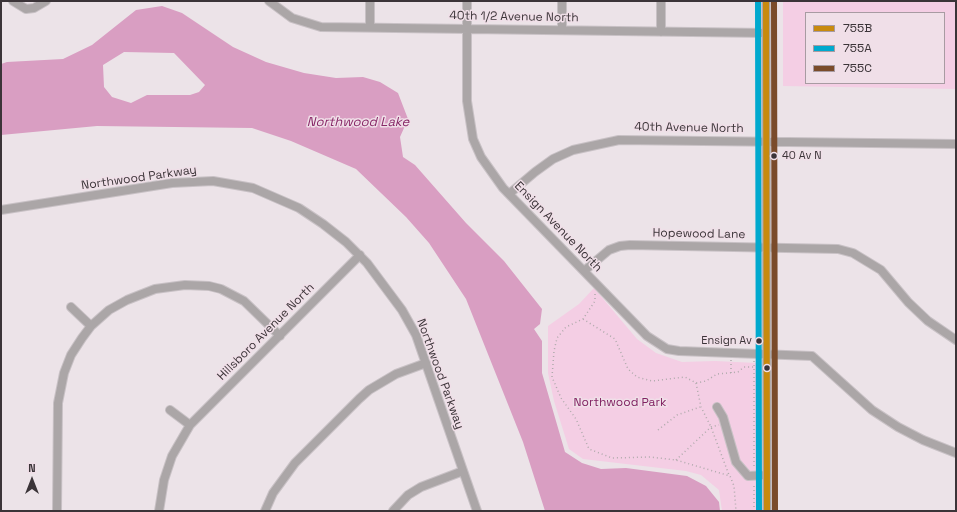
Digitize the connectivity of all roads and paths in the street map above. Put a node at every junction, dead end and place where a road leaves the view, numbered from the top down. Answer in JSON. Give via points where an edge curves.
{"nodes":[{"id":1,"x":14,"y":1,"type":"edge"},
{"id":2,"x":46,"y":1,"type":"edge"},
{"id":3,"x":269,"y":1,"type":"edge"},
{"id":4,"x":370,"y":1,"type":"edge"},
{"id":5,"x":467,"y":1,"type":"edge"},
{"id":6,"x":562,"y":1,"type":"edge"},
{"id":7,"x":661,"y":1,"type":"edge"},
{"id":8,"x":766,"y":1,"type":"edge"},
{"id":9,"x":370,"y":27,"type":"junction"},
{"id":10,"x":467,"y":28,"type":"junction"},
{"id":11,"x":562,"y":30,"type":"junction"},
{"id":12,"x":661,"y":32,"type":"junction"},
{"id":13,"x":766,"y":33,"type":"junction"},
{"id":14,"x":766,"y":141,"type":"junction"},
{"id":15,"x":956,"y":144,"type":"edge"},
{"id":16,"x":509,"y":194,"type":"junction"},
{"id":17,"x":1,"y":210,"type":"edge"},
{"id":18,"x":766,"y":247,"type":"junction"},
{"id":19,"x":360,"y":256,"type":"junction"},
{"id":20,"x":584,"y":271,"type":"junction"},
{"id":21,"x":600,"y":288,"type":"junction"},
{"id":22,"x":71,"y":307,"type":"dead end"},
{"id":23,"x":583,"y":319,"type":"junction"},
{"id":24,"x":91,"y":326,"type":"junction"},
{"id":25,"x":280,"y":336,"type":"junction"},
{"id":26,"x":956,"y":340,"type":"edge"},
{"id":27,"x":731,"y":353,"type":"junction"},
{"id":28,"x":753,"y":353,"type":"junction"},
{"id":29,"x":766,"y":353,"type":"junction"},
{"id":30,"x":426,"y":363,"type":"junction"},
{"id":31,"x":754,"y":367,"type":"junction"},
{"id":32,"x":731,"y":373,"type":"junction"},
{"id":33,"x":696,"y":383,"type":"junction"},
{"id":34,"x":700,"y":407,"type":"junction"},
{"id":35,"x":717,"y":407,"type":"dead end"},
{"id":36,"x":170,"y":410,"type":"dead end"},
{"id":37,"x":190,"y":425,"type":"junction"},
{"id":38,"x":711,"y":427,"type":"junction"},
{"id":39,"x":658,"y":430,"type":"dead end"},
{"id":40,"x":956,"y":453,"type":"edge"},
{"id":41,"x":676,"y":460,"type":"junction"},
{"id":42,"x":463,"y":471,"type":"junction"},
{"id":43,"x":754,"y":475,"type":"junction"},
{"id":44,"x":767,"y":475,"type":"junction"},
{"id":45,"x":730,"y":476,"type":"junction"},
{"id":46,"x":57,"y":511,"type":"edge"},
{"id":47,"x":159,"y":511,"type":"edge"},
{"id":48,"x":265,"y":511,"type":"edge"},
{"id":49,"x":393,"y":511,"type":"edge"},
{"id":50,"x":477,"y":511,"type":"edge"},
{"id":51,"x":736,"y":511,"type":"edge"},
{"id":52,"x":754,"y":511,"type":"edge"},
{"id":53,"x":767,"y":511,"type":"edge"}],
"edges":[{"from":1,"to":2,"type":"street","via":[[26,9],[34,8]]},
{"from":3,"to":9,"type":"street","name":"40th 1/2 Avenue North","via":[[292,18],[306,24],[321,27]]},
{"from":4,"to":9,"type":"street"},
{"from":5,"to":10,"type":"street","name":"Ensign Avenue North"},
{"from":6,"to":11,"type":"street"},
{"from":7,"to":12,"type":"street"},
{"from":8,"to":13,"type":"street"},
{"from":9,"to":10,"type":"street","name":"40th 1/2 Avenue North"},
{"from":10,"to":11,"type":"street","name":"40th 1/2 Avenue North"},
{"from":10,"to":16,"type":"street","name":"Ensign Avenue North","via":[[467,101],[473,139],[481,158]]},
{"from":11,"to":12,"type":"street","name":"40th 1/2 Avenue North"},
{"from":12,"to":13,"type":"street","name":"40th 1/2 Avenue North"},
{"from":13,"to":14,"type":"street"},
{"from":14,"to":15,"type":"street","name":"40th Avenue North"},
{"from":14,"to":16,"type":"street","name":"40th Avenue North","via":[[639,139],[595,144],[573,150],[553,160]]},
{"from":14,"to":18,"type":"street"},
{"from":16,"to":20,"type":"street","name":"Ensign Avenue North"},
{"from":17,"to":19,"type":"street","name":"Northwood Parkway","via":[[179,182],[233,183],[253,188],[299,208],[346,242]]},
{"from":18,"to":20,"type":"street","name":"Hopewood Lane","via":[[620,246],[609,250]]},
{"from":18,"to":26,"type":"street","name":"Hopewood Lane","via":[[822,247],[853,253],[881,270],[928,321]]},
{"from":18,"to":29,"type":"street"},
{"from":19,"to":25,"type":"street","name":"Hillsboro Avenue North"},
{"from":19,"to":30,"type":"street","name":"Northwood Parkway","via":[[386,285],[402,310],[416,335]]},
{"from":20,"to":21,"type":"street","name":"Ensign Avenue North"},
{"from":21,"to":23,"type":"path"},
{"from":21,"to":27,"type":"street","name":"Ensign Avenue North","via":[[647,336],[667,350]]},
{"from":22,"to":24,"type":"street"},
{"from":23,"to":33,"type":"path","via":[[616,338],[628,369],[638,377],[652,382],[685,377]]},
{"from":23,"to":41,"type":"path","via":[[566,327],[557,338],[552,377],[561,398],[576,419],[588,449],[612,458],[650,457]]},
{"from":24,"to":25,"type":"street","via":[[109,310],[145,292],[165,287],[197,285],[221,289],[244,301]]},
{"from":24,"to":46,"type":"street","via":[[71,354],[60,388],[57,409]]},
{"from":25,"to":37,"type":"street","name":"Hillsboro Avenue North"},
{"from":27,"to":28,"type":"street","name":"Ensign Avenue North"},
{"from":27,"to":32,"type":"path"},
{"from":28,"to":29,"type":"street","name":"Ensign Avenue North"},
{"from":28,"to":31,"type":"path"},
{"from":29,"to":40,"type":"street","name":"Ensign Avenue North","via":[[812,356],[872,410],[923,440]]},
{"from":29,"to":44,"type":"street"},
{"from":30,"to":42,"type":"street","name":"Northwood Parkway"},
{"from":30,"to":48,"type":"street","via":[[392,376],[358,400],[295,463],[273,493]]},
{"from":31,"to":32,"type":"path","via":[[744,367],[738,372]]},
{"from":31,"to":43,"type":"path"},
{"from":32,"to":33,"type":"path","via":[[717,374],[706,381]]},
{"from":33,"to":34,"type":"path"},
{"from":34,"to":38,"type":"path"},
{"from":34,"to":39,"type":"path","via":[[677,415]]},
{"from":35,"to":43,"type":"street","via":[[723,417],[736,462],[748,476]]},
{"from":36,"to":37,"type":"street"},
{"from":37,"to":47,"type":"street","name":"Hillsboro Avenue North","via":[[172,456],[164,480]]},
{"from":38,"to":41,"type":"path"},
{"from":38,"to":45,"type":"path"},
{"from":41,"to":45,"type":"path"},
{"from":42,"to":49,"type":"street","via":[[421,487],[408,495]]},
{"from":42,"to":50,"type":"street","name":"Northwood Parkway"},
{"from":43,"to":44,"type":"street"},
{"from":43,"to":52,"type":"path"},
{"from":44,"to":53,"type":"street"},
{"from":45,"to":51,"type":"path","via":[[734,486]]}]}
